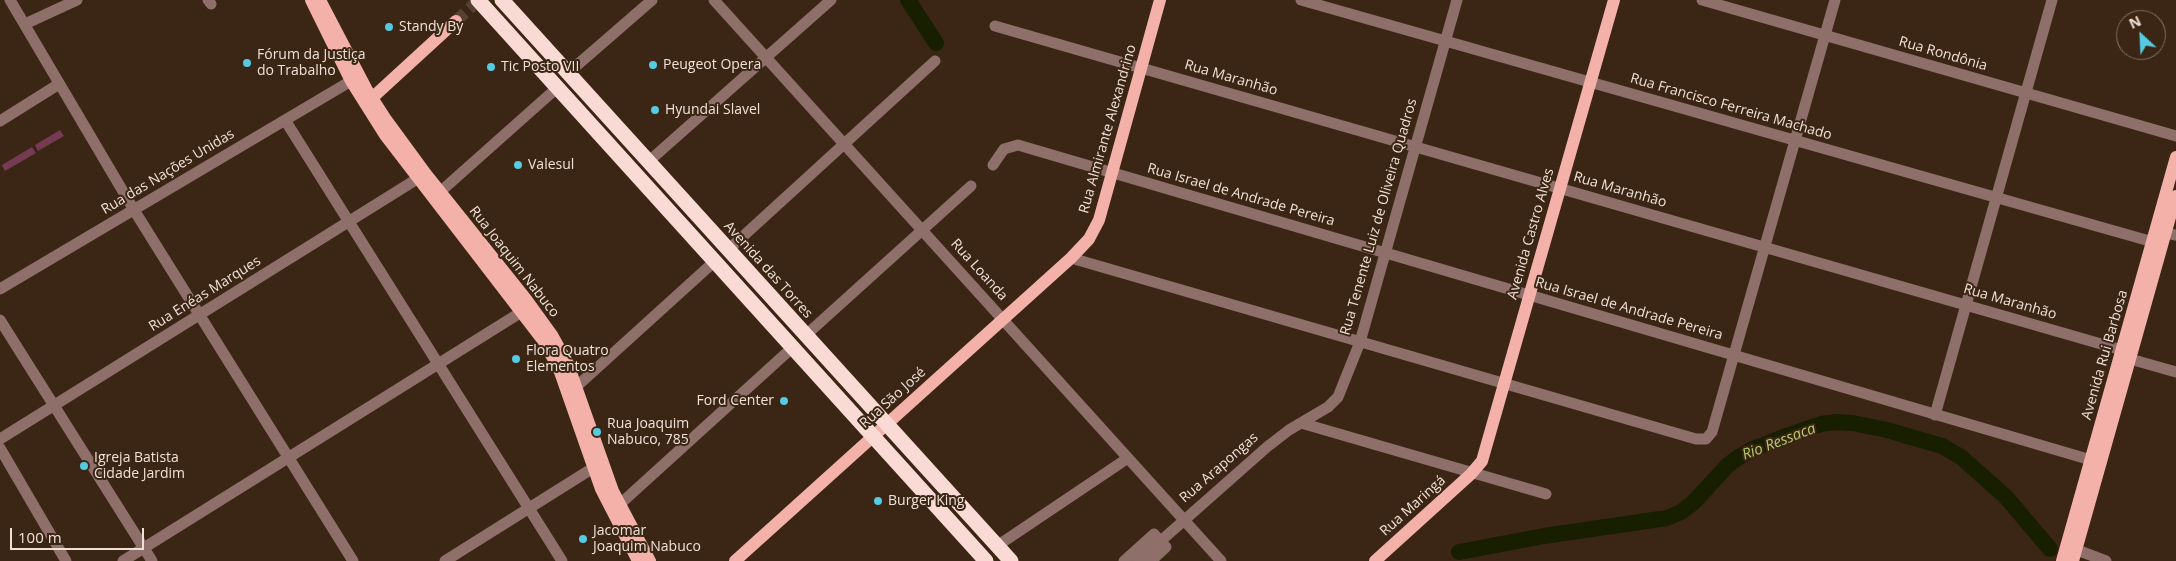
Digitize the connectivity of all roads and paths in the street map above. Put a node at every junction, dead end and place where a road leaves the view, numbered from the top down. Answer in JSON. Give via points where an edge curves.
{"nodes":[{"id":1,"x":10,"y":0,"type":"edge"},
{"id":2,"x":77,"y":0,"type":"edge"},
{"id":3,"x":311,"y":0,"type":"edge"},
{"id":4,"x":320,"y":0,"type":"edge"},
{"id":5,"x":478,"y":0,"type":"edge"},
{"id":6,"x":502,"y":0,"type":"edge"},
{"id":7,"x":652,"y":0,"type":"edge"},
{"id":8,"x":714,"y":0,"type":"edge"},
{"id":9,"x":831,"y":0,"type":"edge"},
{"id":10,"x":1160,"y":0,"type":"edge"},
{"id":11,"x":1301,"y":0,"type":"edge"},
{"id":12,"x":1457,"y":0,"type":"edge"},
{"id":13,"x":1614,"y":0,"type":"edge"},
{"id":14,"x":1702,"y":0,"type":"edge"},
{"id":15,"x":1835,"y":0,"type":"edge"},
{"id":16,"x":2052,"y":0,"type":"edge"},
{"id":17,"x":456,"y":21,"type":"tunnel mouth"},
{"id":18,"x":25,"y":24,"type":"junction"},
{"id":19,"x":995,"y":26,"type":"dead end"},
{"id":20,"x":1825,"y":35,"type":"junction"},
{"id":21,"x":1445,"y":41,"type":"junction"},
{"id":22,"x":766,"y":58,"type":"junction"},
{"id":23,"x":935,"y":61,"type":"dead end"},
{"id":24,"x":1141,"y":68,"type":"junction"},
{"id":25,"x":568,"y":74,"type":"junction"},
{"id":26,"x":356,"y":79,"type":"junction"},
{"id":27,"x":1590,"y":82,"type":"junction"},
{"id":28,"x":59,"y":84,"type":"junction"},
{"id":29,"x":558,"y":88,"type":"junction"},
{"id":30,"x":2026,"y":93,"type":"junction"},
{"id":31,"x":372,"y":98,"type":"junction"},
{"id":32,"x":286,"y":120,"type":"junction"},
{"id":33,"x":0,"y":121,"type":"edge"},
{"id":34,"x":2176,"y":136,"type":"edge"},
{"id":35,"x":1795,"y":140,"type":"junction"},
{"id":36,"x":844,"y":144,"type":"junction"},
{"id":37,"x":1415,"y":147,"type":"junction"},
{"id":38,"x":2176,"y":157,"type":"edge"},
{"id":39,"x":648,"y":162,"type":"junction"},
{"id":40,"x":994,"y":165,"type":"dead end"},
{"id":41,"x":1112,"y":173,"type":"junction"},
{"id":42,"x":422,"y":176,"type":"junction"},
{"id":43,"x":970,"y":186,"type":"dead end"},
{"id":44,"x":1560,"y":188,"type":"junction"},
{"id":45,"x":440,"y":192,"type":"junction"},
{"id":46,"x":2176,"y":196,"type":"edge"},
{"id":47,"x":1996,"y":198,"type":"junction"},
{"id":48,"x":134,"y":210,"type":"junction"},
{"id":49,"x":349,"y":222,"type":"junction"},
{"id":50,"x":922,"y":230,"type":"junction"},
{"id":51,"x":2171,"y":234,"type":"edge"},
{"id":52,"x":2152,"y":241,"type":"junction"},
{"id":53,"x":1764,"y":247,"type":"junction"},
{"id":54,"x":728,"y":250,"type":"junction"},
{"id":55,"x":1385,"y":253,"type":"junction"},
{"id":56,"x":1071,"y":258,"type":"junction"},
{"id":57,"x":715,"y":262,"type":"junction"},
{"id":58,"x":0,"y":289,"type":"edge"},
{"id":59,"x":1530,"y":295,"type":"junction"},
{"id":60,"x":1966,"y":305,"type":"junction"},
{"id":61,"x":523,"y":311,"type":"junction"},
{"id":62,"x":199,"y":315,"type":"junction"},
{"id":63,"x":0,"y":320,"type":"edge"},
{"id":64,"x":1003,"y":320,"type":"junction"},
{"id":65,"x":806,"y":335,"type":"junction"},
{"id":66,"x":1360,"y":342,"type":"junction"},
{"id":67,"x":793,"y":347,"type":"junction"},
{"id":68,"x":2126,"y":354,"type":"junction"},
{"id":69,"x":1734,"y":356,"type":"junction"},
{"id":70,"x":438,"y":364,"type":"junction"},
{"id":71,"x":2176,"y":372,"type":"edge"},
{"id":72,"x":1504,"y":384,"type":"junction"},
{"id":73,"x":576,"y":388,"type":"junction"},
{"id":74,"x":54,"y":405,"type":"junction"},
{"id":75,"x":1935,"y":415,"type":"junction"},
{"id":76,"x":1301,"y":423,"type":"junction"},
{"id":77,"x":886,"y":424,"type":"junction"},
{"id":78,"x":873,"y":436,"type":"junction"},
{"id":79,"x":0,"y":439,"type":"edge"},
{"id":80,"x":0,"y":448,"type":"edge"},
{"id":81,"x":288,"y":458,"type":"junction"},
{"id":82,"x":1128,"y":458,"type":"junction"},
{"id":83,"x":2090,"y":460,"type":"junction"},
{"id":84,"x":593,"y":468,"type":"junction"},
{"id":85,"x":1472,"y":474,"type":"junction"},
{"id":86,"x":1546,"y":494,"type":"dead end"},
{"id":87,"x":619,"y":505,"type":"junction"},
{"id":88,"x":529,"y":508,"type":"junction"},
{"id":89,"x":1184,"y":520,"type":"junction"},
{"id":90,"x":1160,"y":541,"type":"junction"},
{"id":91,"x":997,"y":546,"type":"junction"},
{"id":92,"x":144,"y":548,"type":"junction"},
{"id":93,"x":2075,"y":555,"type":"edge"},
{"id":94,"x":980,"y":559,"type":"edge"},
{"id":95,"x":66,"y":561,"type":"edge"},
{"id":96,"x":123,"y":561,"type":"edge"},
{"id":97,"x":152,"y":561,"type":"edge"},
{"id":98,"x":353,"y":561,"type":"edge"},
{"id":99,"x":445,"y":561,"type":"edge"},
{"id":100,"x":562,"y":561,"type":"edge"},
{"id":101,"x":638,"y":561,"type":"edge"},
{"id":102,"x":650,"y":561,"type":"edge"},
{"id":103,"x":735,"y":561,"type":"edge"},
{"id":104,"x":1011,"y":561,"type":"edge"},
{"id":105,"x":1124,"y":561,"type":"edge"},
{"id":106,"x":1138,"y":561,"type":"edge"},
{"id":107,"x":1151,"y":561,"type":"edge"},
{"id":108,"x":1221,"y":561,"type":"edge"},
{"id":109,"x":1376,"y":561,"type":"edge"},
{"id":110,"x":2062,"y":561,"type":"edge"},
{"id":111,"x":2106,"y":561,"type":"edge"}],
"edges":[{"from":1,"to":18,"type":"street"},
{"from":2,"to":18,"type":"street"},
{"from":3,"to":26,"type":"main road","name":"Rua Joaquim Nabuco"},
{"from":4,"to":26,"type":"main road","name":"Rua Joaquim Nabuco"},
{"from":5,"to":29,"type":"highway"},
{"from":6,"to":25,"type":"highway","name":"Avenida das Torres"},
{"from":7,"to":25,"type":"street"},
{"from":8,"to":22,"type":"street","name":"Rua Loanda"},
{"from":9,"to":22,"type":"street"},
{"from":10,"to":24,"type":"main road","name":"Rua Almirante Alexandrino"},
{"from":11,"to":21,"type":"street","name":"Rua Francisco Ferreira Machado"},
{"from":12,"to":21,"type":"street","name":"Rua Tenente Luiz de Oliveira Quadros"},
{"from":13,"to":27,"type":"main road","name":"Avenida Castro Alves"},
{"from":14,"to":20,"type":"street","name":"Rua Rondônia"},
{"from":15,"to":20,"type":"street"},
{"from":16,"to":30,"type":"street"},
{"from":17,"to":31,"type":"main road"},
{"from":18,"to":28,"type":"street"},
{"from":19,"to":24,"type":"street","name":"Rua Maranhão"},
{"from":20,"to":30,"type":"street","name":"Rua Rondônia"},
{"from":20,"to":35,"type":"street"},
{"from":21,"to":27,"type":"street","name":"Rua Francisco Ferreira Machado"},
{"from":21,"to":37,"type":"street","name":"Rua Tenente Luiz de Oliveira Quadros"},
{"from":22,"to":36,"type":"street","name":"Rua Loanda"},
{"from":22,"to":39,"type":"street"},
{"from":23,"to":36,"type":"street"},
{"from":24,"to":37,"type":"street","name":"Rua Maranhão"},
{"from":24,"to":41,"type":"main road","name":"Rua Almirante Alexandrino"},
{"from":25,"to":39,"type":"highway","name":"Avenida das Torres"},
{"from":26,"to":31,"type":"main road","name":"Rua Joaquim Nabuco"},
{"from":26,"to":32,"type":"street","name":"Rua das Nações Unidas"},
{"from":26,"to":42,"type":"main road","name":"Rua Joaquim Nabuco","via":[[385,135]]},
{"from":27,"to":35,"type":"street","name":"Rua Francisco Ferreira Machado"},
{"from":27,"to":44,"type":"main road","name":"Avenida Castro Alves"},
{"from":28,"to":33,"type":"street"},
{"from":28,"to":48,"type":"street"},
{"from":29,"to":45,"type":"street"},
{"from":29,"to":57,"type":"highway"},
{"from":30,"to":34,"type":"street","name":"Rua Rondônia"},
{"from":30,"to":47,"type":"street"},
{"from":31,"to":42,"type":"main road","name":"Rua Joaquim Nabuco"},
{"from":32,"to":48,"type":"street","name":"Rua das Nações Unidas"},
{"from":32,"to":49,"type":"street"},
{"from":35,"to":47,"type":"street","name":"Rua Francisco Ferreira Machado"},
{"from":35,"to":53,"type":"street"},
{"from":36,"to":50,"type":"street","name":"Rua Loanda"},
{"from":36,"to":54,"type":"street"},
{"from":37,"to":44,"type":"street","name":"Rua Maranhão"},
{"from":37,"to":55,"type":"street","name":"Rua Tenente Luiz de Oliveira Quadros"},
{"from":38,"to":52,"type":"main road","name":"Avenida Rui Barbosa"},
{"from":39,"to":54,"type":"highway","name":"Avenida das Torres"},
{"from":40,"to":41,"type":"street","name":"Rua Israel de Andrade Pereira","via":[[1004,149],[1018,146]]},
{"from":41,"to":55,"type":"street","name":"Rua Israel de Andrade Pereira"},
{"from":41,"to":56,"type":"main road","name":"Rua Almirante Alexandrino","via":[[1095,229]]},
{"from":42,"to":45,"type":"main road","name":"Rua Joaquim Nabuco"},
{"from":42,"to":49,"type":"street","name":"Rua Enéas Marques"},
{"from":42,"to":61,"type":"main road","name":"Rua Joaquim Nabuco"},
{"from":43,"to":50,"type":"street"},
{"from":44,"to":53,"type":"street","name":"Rua Maranhão"},
{"from":44,"to":59,"type":"main road","name":"Avenida Castro Alves"},
{"from":45,"to":73,"type":"main road","name":"Rua Joaquim Nabuco","via":[[543,321],[561,350]]},
{"from":46,"to":51,"type":"main road","name":"Avenida Rui Barbosa"},
{"from":47,"to":52,"type":"street","name":"Rua Francisco Ferreira Machado"},
{"from":47,"to":60,"type":"street"},
{"from":48,"to":58,"type":"street","name":"Rua das Nações Unidas"},
{"from":48,"to":62,"type":"street"},
{"from":49,"to":62,"type":"street","name":"Rua Enéas Marques"},
{"from":49,"to":70,"type":"street"},
{"from":50,"to":64,"type":"street","name":"Rua Loanda"},
{"from":50,"to":65,"type":"street"},
{"from":51,"to":52,"type":"street"},
{"from":51,"to":68,"type":"main road","name":"Avenida Rui Barbosa"},
{"from":52,"to":68,"type":"main road","name":"Avenida Rui Barbosa"},
{"from":53,"to":60,"type":"street","name":"Rua Maranhão"},
{"from":53,"to":69,"type":"street"},
{"from":54,"to":65,"type":"highway","name":"Avenida das Torres"},
{"from":55,"to":59,"type":"street","name":"Rua Israel de Andrade Pereira"},
{"from":55,"to":66,"type":"street","name":"Rua Tenente Luiz de Oliveira Quadros"},
{"from":56,"to":64,"type":"main road","name":"Rua São José"},
{"from":56,"to":66,"type":"street"},
{"from":57,"to":67,"type":"highway"},
{"from":57,"to":73,"type":"street"},
{"from":59,"to":69,"type":"street","name":"Rua Israel de Andrade Pereira"},
{"from":59,"to":72,"type":"main road","name":"Avenida Castro Alves"},
{"from":60,"to":68,"type":"street","name":"Rua Maranhão"},
{"from":60,"to":75,"type":"street"},
{"from":61,"to":70,"type":"street"},
{"from":61,"to":84,"type":"main road","name":"Rua Joaquim Nabuco","via":[[560,372]]},
{"from":62,"to":74,"type":"street","name":"Rua Enéas Marques"},
{"from":62,"to":81,"type":"street"},
{"from":63,"to":74,"type":"street"},
{"from":64,"to":77,"type":"main road","name":"Rua São José"},
{"from":64,"to":82,"type":"street","name":"Rua Loanda"},
{"from":65,"to":77,"type":"highway","name":"Avenida das Torres"},
{"from":66,"to":72,"type":"street"},
{"from":66,"to":76,"type":"street","name":"Rua Tenente Luiz de Oliveira Quadros","via":[[1334,402]]},
{"from":67,"to":78,"type":"highway"},
{"from":67,"to":87,"type":"street"},
{"from":68,"to":71,"type":"street","name":"Rua Maranhão"},
{"from":68,"to":83,"type":"main road","name":"Avenida Rui Barbosa"},
{"from":68,"to":93,"type":"main road","name":"Avenida Rui Barbosa"},
{"from":69,"to":72,"type":"street","via":[[1712,432],[1706,439],[1696,440]]},
{"from":69,"to":75,"type":"street","name":"Rua Israel de Andrade Pereira"},
{"from":70,"to":81,"type":"street"},
{"from":70,"to":88,"type":"street"},
{"from":72,"to":85,"type":"main road","name":"Avenida Castro Alves","via":[[1484,454]]},
{"from":73,"to":87,"type":"main road","name":"Rua Joaquim Nabuco"},
{"from":74,"to":79,"type":"street","name":"Rua Enéas Marques"},
{"from":74,"to":92,"type":"street"},
{"from":75,"to":83,"type":"street","name":"Rua Israel de Andrade Pereira"},
{"from":76,"to":85,"type":"street"},
{"from":76,"to":89,"type":"street","name":"Rua Arapongas","via":[[1267,447]]},
{"from":77,"to":78,"type":"main road","name":"Rua São José"},
{"from":77,"to":91,"type":"highway","name":"Avenida das Torres"},
{"from":78,"to":94,"type":"highway"},
{"from":78,"to":103,"type":"main road","name":"Rua São José"},
{"from":80,"to":95,"type":"street"},
{"from":81,"to":92,"type":"street"},
{"from":81,"to":98,"type":"street"},
{"from":82,"to":89,"type":"street","name":"Rua Loanda"},
{"from":82,"to":91,"type":"street"},
{"from":83,"to":110,"type":"main road","name":"Avenida Rui Barbosa"},
{"from":84,"to":88,"type":"street"},
{"from":84,"to":101,"type":"main road","name":"Rua Joaquim Nabuco","via":[[610,509]]},
{"from":85,"to":86,"type":"street"},
{"from":85,"to":109,"type":"main road","name":"Rua Maringá"},
{"from":87,"to":102,"type":"main road","name":"Rua Joaquim Nabuco"},
{"from":88,"to":99,"type":"street"},
{"from":88,"to":100,"type":"street"},
{"from":89,"to":90,"type":"street","name":"Rua Arapongas"},
{"from":89,"to":108,"type":"street","name":"Rua Loanda"},
{"from":90,"to":105,"type":"street","name":"Rua Arapongas","via":[[1154,534]]},
{"from":90,"to":106,"type":"street","name":"Rua Arapongas"},
{"from":90,"to":107,"type":"street","name":"Rua Arapongas","via":[[1166,547]]},
{"from":91,"to":104,"type":"highway","name":"Avenida das Torres"},
{"from":92,"to":96,"type":"street"},
{"from":92,"to":97,"type":"street"},
{"from":93,"to":111,"type":"street"}]}
